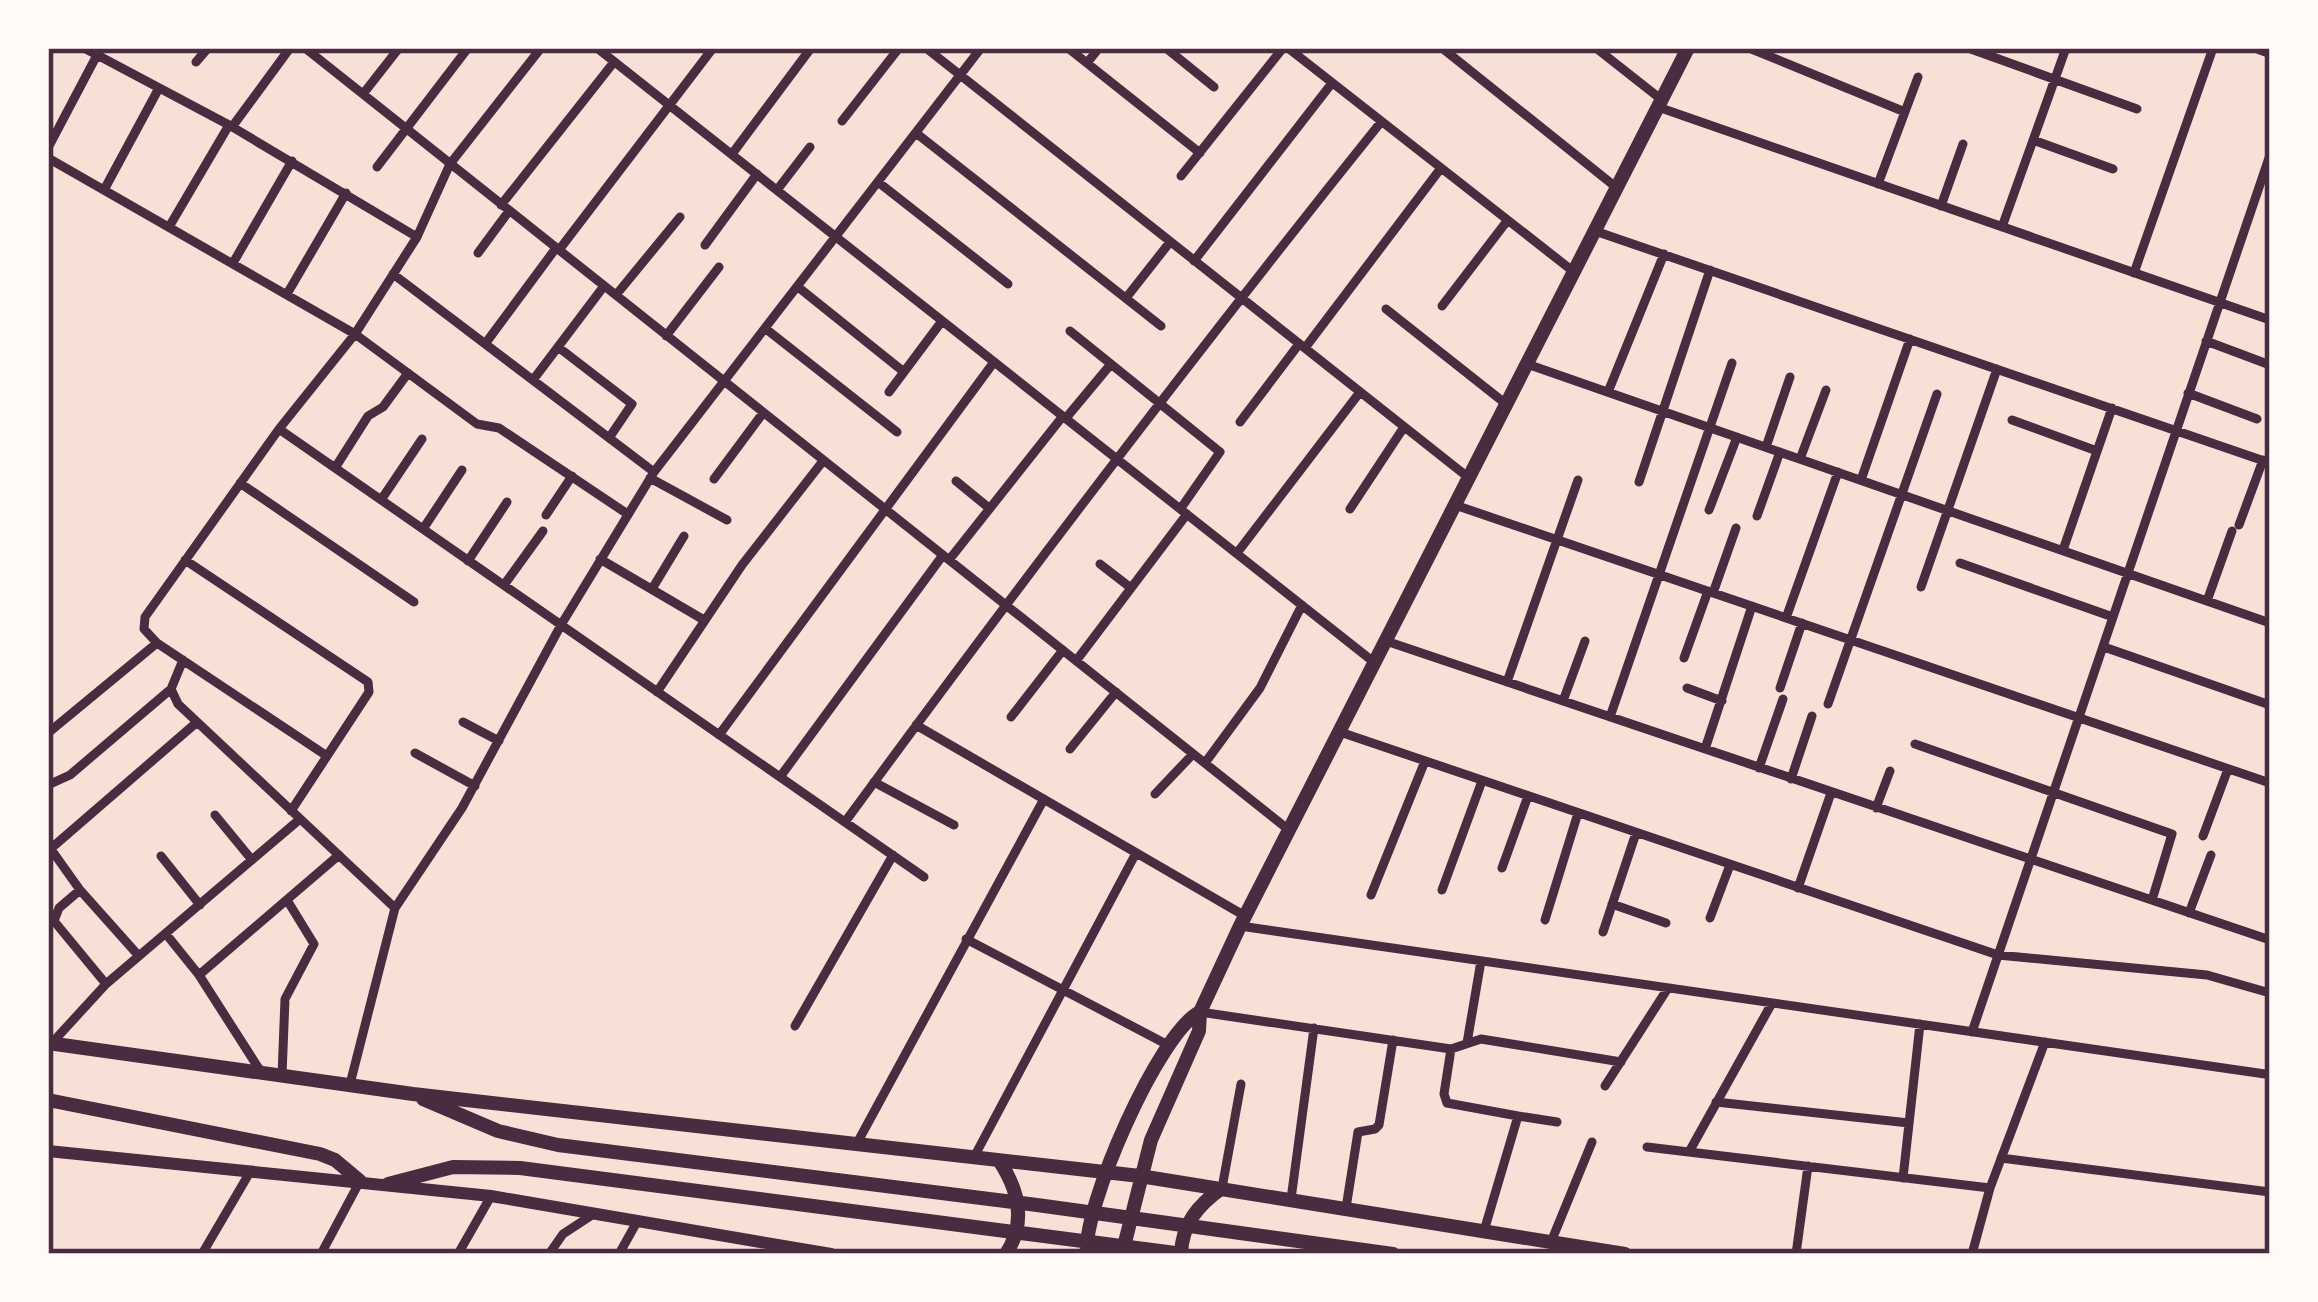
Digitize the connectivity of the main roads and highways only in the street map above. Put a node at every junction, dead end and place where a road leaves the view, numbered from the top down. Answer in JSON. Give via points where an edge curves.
{"nodes":[{"id":1,"x":1688,"y":48,"type":"edge"},
{"id":2,"x":1200,"y":1012,"type":"junction"},
{"id":3,"x":49,"y":1044,"type":"edge"},
{"id":4,"x":413,"y":1094,"type":"junction"},
{"id":5,"x":48,"y":1100,"type":"edge"},
{"id":6,"x":1000,"y":1162,"type":"junction"},
{"id":7,"x":1103,"y":1172,"type":"junction"},
{"id":8,"x":1140,"y":1176,"type":"junction"},
{"id":9,"x":360,"y":1181,"type":"road end"},
{"id":10,"x":388,"y":1184,"type":"road end"},
{"id":11,"x":1222,"y":1189,"type":"junction"},
{"id":12,"x":1006,"y":1254,"type":"edge"},
{"id":13,"x":1087,"y":1254,"type":"edge"},
{"id":14,"x":1122,"y":1254,"type":"edge"},
{"id":15,"x":1182,"y":1254,"type":"edge"},
{"id":16,"x":1393,"y":1254,"type":"edge"},
{"id":17,"x":1625,"y":1254,"type":"edge"}],
"edges":[{"from":1,"to":2,"type":"main road"},
{"from":2,"to":7,"type":"main road","via":[[1168,1045]]},
{"from":2,"to":8,"type":"main road"},
{"from":3,"to":4,"type":"main road"},
{"from":4,"to":6,"type":"main road"},
{"from":4,"to":16,"type":"main road","via":[[528,1139]]},
{"from":5,"to":9,"type":"main road","via":[[320,1154]]},
{"from":6,"to":7,"type":"main road"},
{"from":6,"to":12,"type":"main road","via":[[1018,1201]]},
{"from":7,"to":8,"type":"main road"},
{"from":7,"to":13,"type":"main road"},
{"from":8,"to":11,"type":"main road"},
{"from":8,"to":14,"type":"main road"},
{"from":10,"to":15,"type":"main road","via":[[486,1165]]},
{"from":11,"to":15,"type":"main road","via":[[1190,1220]]},
{"from":11,"to":17,"type":"main road"}]}
